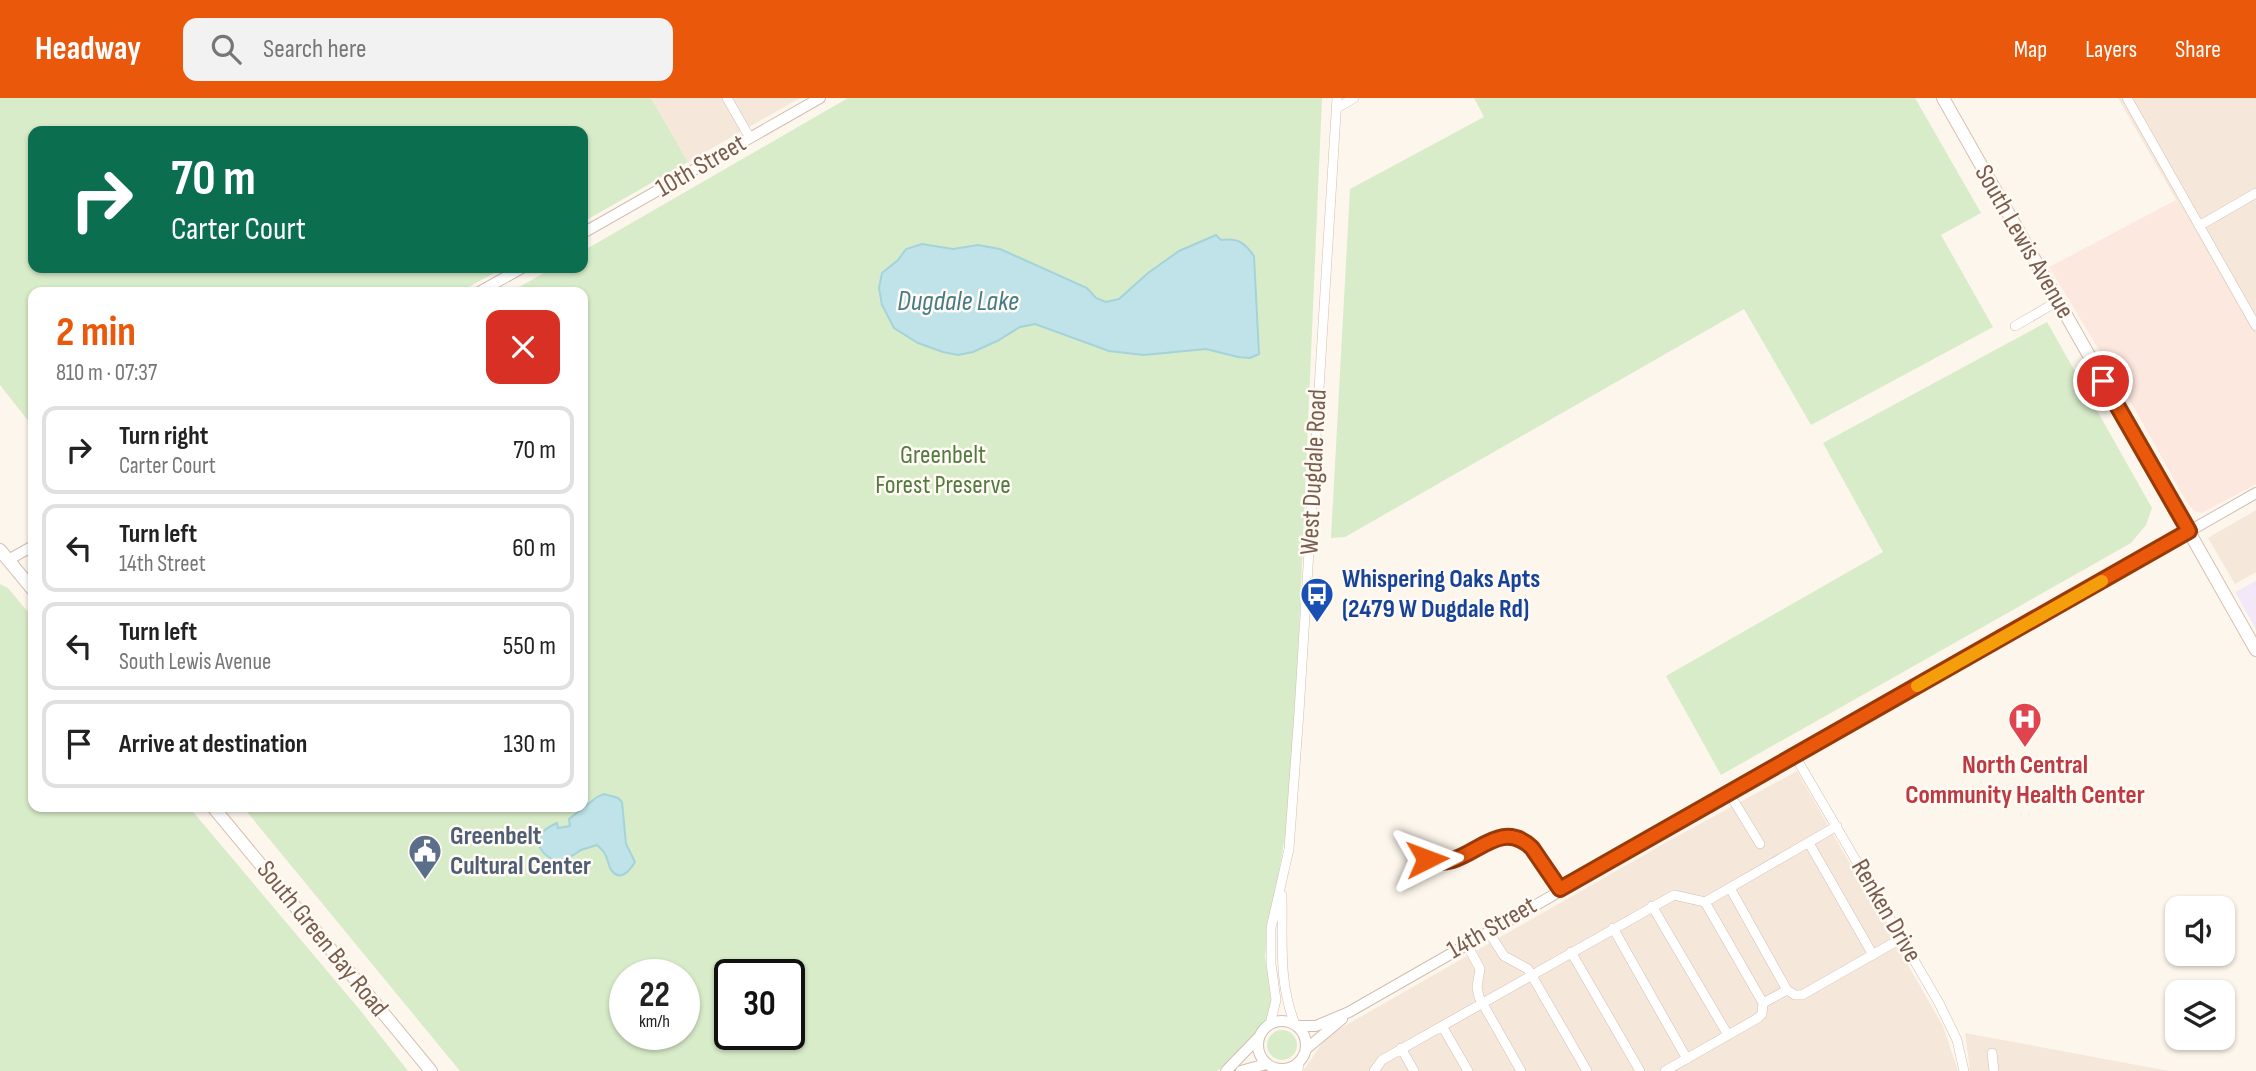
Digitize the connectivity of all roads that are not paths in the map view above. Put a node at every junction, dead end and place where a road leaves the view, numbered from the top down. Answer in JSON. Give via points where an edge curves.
{"nodes":[{"id":1,"x":727,"y":98,"type":"edge"},
{"id":2,"x":820,"y":98,"type":"edge"},
{"id":3,"x":1354,"y":98,"type":"edge"},
{"id":4,"x":1943,"y":98,"type":"edge"},
{"id":5,"x":2127,"y":98,"type":"edge"},
{"id":6,"x":1337,"y":103,"type":"edge"},
{"id":7,"x":750,"y":138,"type":"junction"},
{"id":8,"x":2256,"y":192,"type":"edge"},
{"id":9,"x":2199,"y":226,"type":"junction"},
{"id":10,"x":588,"y":230,"type":"edge"},
{"id":11,"x":513,"y":273,"type":"edge"},
{"id":12,"x":488,"y":287,"type":"edge"},
{"id":13,"x":2058,"y":301,"type":"junction"},
{"id":14,"x":2015,"y":326,"type":"dead end"},
{"id":15,"x":2256,"y":326,"type":"edge"},
{"id":16,"x":2256,"y":493,"type":"edge"},
{"id":17,"x":2189,"y":531,"type":"junction"},
{"id":18,"x":28,"y":548,"type":"edge"},
{"id":19,"x":3,"y":558,"type":"edge"},
{"id":20,"x":28,"y":585,"type":"edge"},
{"id":21,"x":2256,"y":650,"type":"edge"},
{"id":22,"x":1794,"y":756,"type":"junction"},
{"id":23,"x":1729,"y":793,"type":"junction"},
{"id":24,"x":217,"y":812,"type":"edge"},
{"id":25,"x":1838,"y":826,"type":"junction"},
{"id":26,"x":1809,"y":843,"type":"junction"},
{"id":27,"x":1760,"y":844,"type":"dead end"},
{"id":28,"x":1409,"y":846,"type":"dead end"},
{"id":29,"x":1281,"y":887,"type":"junction"},
{"id":30,"x":1730,"y":888,"type":"junction"},
{"id":31,"x":1560,"y":889,"type":"junction"},
{"id":32,"x":1705,"y":902,"type":"junction"},
{"id":33,"x":1652,"y":906,"type":"junction"},
{"id":34,"x":1613,"y":928,"type":"junction"},
{"id":35,"x":1488,"y":931,"type":"junction"},
{"id":36,"x":1902,"y":938,"type":"junction"},
{"id":37,"x":1466,"y":943,"type":"junction"},
{"id":38,"x":1571,"y":952,"type":"junction"},
{"id":39,"x":1873,"y":955,"type":"junction"},
{"id":40,"x":1531,"y":975,"type":"junction"},
{"id":41,"x":1787,"y":989,"type":"junction"},
{"id":42,"x":1482,"y":1003,"type":"junction"},
{"id":43,"x":1763,"y":1003,"type":"junction"},
{"id":44,"x":1349,"y":1012,"type":"junction"},
{"id":45,"x":1270,"y":1024,"type":"junction"},
{"id":46,"x":1296,"y":1025,"type":"junction"},
{"id":47,"x":1442,"y":1026,"type":"junction"},
{"id":48,"x":1728,"y":1035,"type":"junction"},
{"id":49,"x":1258,"y":1038,"type":"junction"},
{"id":50,"x":1401,"y":1048,"type":"junction"},
{"id":51,"x":1306,"y":1049,"type":"junction"},
{"id":52,"x":1992,"y":1053,"type":"dead end"},
{"id":53,"x":1687,"y":1059,"type":"junction"},
{"id":54,"x":1271,"y":1067,"type":"edge"},
{"id":55,"x":1298,"y":1067,"type":"edge"},
{"id":56,"x":430,"y":1071,"type":"edge"},
{"id":57,"x":1226,"y":1071,"type":"edge"},
{"id":58,"x":1241,"y":1071,"type":"edge"},
{"id":59,"x":1374,"y":1071,"type":"edge"},
{"id":60,"x":1414,"y":1071,"type":"edge"},
{"id":61,"x":1468,"y":1071,"type":"edge"},
{"id":62,"x":1521,"y":1071,"type":"edge"},
{"id":63,"x":1587,"y":1071,"type":"edge"},
{"id":64,"x":1640,"y":1071,"type":"edge"},
{"id":65,"x":1665,"y":1071,"type":"edge"},
{"id":66,"x":1964,"y":1071,"type":"edge"},
{"id":67,"x":1994,"y":1071,"type":"edge"}],
"edges":[{"from":1,"to":7,"type":"street"},
{"from":2,"to":7,"type":"street","name":"10th Street"},
{"from":3,"to":6,"type":"street"},
{"from":4,"to":13,"type":"main road","name":"South Lewis Avenue"},
{"from":5,"to":9,"type":"street"},
{"from":6,"to":29,"type":"street","name":"West Dugdale Road","via":[[1300,699],[1289,849]]},
{"from":7,"to":10,"type":"street","name":"10th Street"},
{"from":8,"to":9,"type":"street"},
{"from":9,"to":15,"type":"street"},
{"from":11,"to":12,"type":"street"},
{"from":13,"to":14,"type":"street"},
{"from":13,"to":17,"type":"main road","name":"South Lewis Avenue"},
{"from":16,"to":17,"type":"street","name":"14th Street"},
{"from":17,"to":21,"type":"main road","name":"South Lewis Avenue"},
{"from":17,"to":22,"type":"street","name":"14th Street"},
{"from":18,"to":19,"type":"street"},
{"from":19,"to":20,"type":"main road"},
{"from":22,"to":23,"type":"street","name":"14th Street"},
{"from":22,"to":25,"type":"street","name":"Renken Drive"},
{"from":23,"to":27,"type":"street"},
{"from":23,"to":31,"type":"street","name":"14th Street"},
{"from":24,"to":56,"type":"main road","name":"South Green Bay Road"},
{"from":25,"to":26,"type":"street"},
{"from":25,"to":36,"type":"street","name":"Renken Drive"},
{"from":26,"to":30,"type":"street"},
{"from":26,"to":39,"type":"street"},
{"from":28,"to":31,"type":"street","via":[[1427,859],[1446,863],[1500,837],[1519,839],[1539,856]]},
{"from":29,"to":45,"type":"street","via":[[1271,928],[1276,1000]]},
{"from":29,"to":46,"type":"street","via":[[1282,971]]},
{"from":30,"to":32,"type":"street"},
{"from":30,"to":41,"type":"street"},
{"from":31,"to":35,"type":"street","name":"14th Street"},
{"from":32,"to":33,"type":"street","via":[[1674,895]]},
{"from":32,"to":43,"type":"street"},
{"from":33,"to":34,"type":"street"},
{"from":33,"to":48,"type":"street"},
{"from":34,"to":38,"type":"street"},
{"from":34,"to":53,"type":"street"},
{"from":35,"to":37,"type":"street","name":"14th Street"},
{"from":35,"to":40,"type":"street","via":[[1504,956],[1525,965]]},
{"from":36,"to":39,"type":"street"},
{"from":36,"to":66,"type":"street","name":"Renken Drive","via":[[1948,1020]]},
{"from":37,"to":42,"type":"street","via":[[1480,969],[1477,987]]},
{"from":37,"to":44,"type":"street","name":"14th Street"},
{"from":38,"to":40,"type":"street"},
{"from":38,"to":64,"type":"street"},
{"from":39,"to":41,"type":"street","via":[[1802,995]]},
{"from":40,"to":42,"type":"street"},
{"from":40,"to":63,"type":"street"},
{"from":41,"to":43,"type":"street"},
{"from":42,"to":47,"type":"street"},
{"from":42,"to":62,"type":"street"},
{"from":43,"to":48,"type":"street","via":[[1758,1018]]},
{"from":44,"to":46,"type":"street","name":"14th Street","via":[[1316,1026]]},
{"from":44,"to":51,"type":"street","name":"14th Street"},
{"from":45,"to":46,"type":"street"},
{"from":45,"to":49,"type":"street"},
{"from":46,"to":51,"type":"street","via":[[1305,1036]]},
{"from":47,"to":50,"type":"street"},
{"from":47,"to":61,"type":"street"},
{"from":48,"to":53,"type":"street"},
{"from":49,"to":54,"type":"street","via":[[1258,1052]]},
{"from":49,"to":57,"type":"street"},
{"from":50,"to":59,"type":"street"},
{"from":50,"to":60,"type":"street"},
{"from":51,"to":55,"type":"street"},
{"from":52,"to":67,"type":"street"},
{"from":53,"to":65,"type":"street"},
{"from":54,"to":55,"type":"street"},
{"from":54,"to":58,"type":"street"}]}
